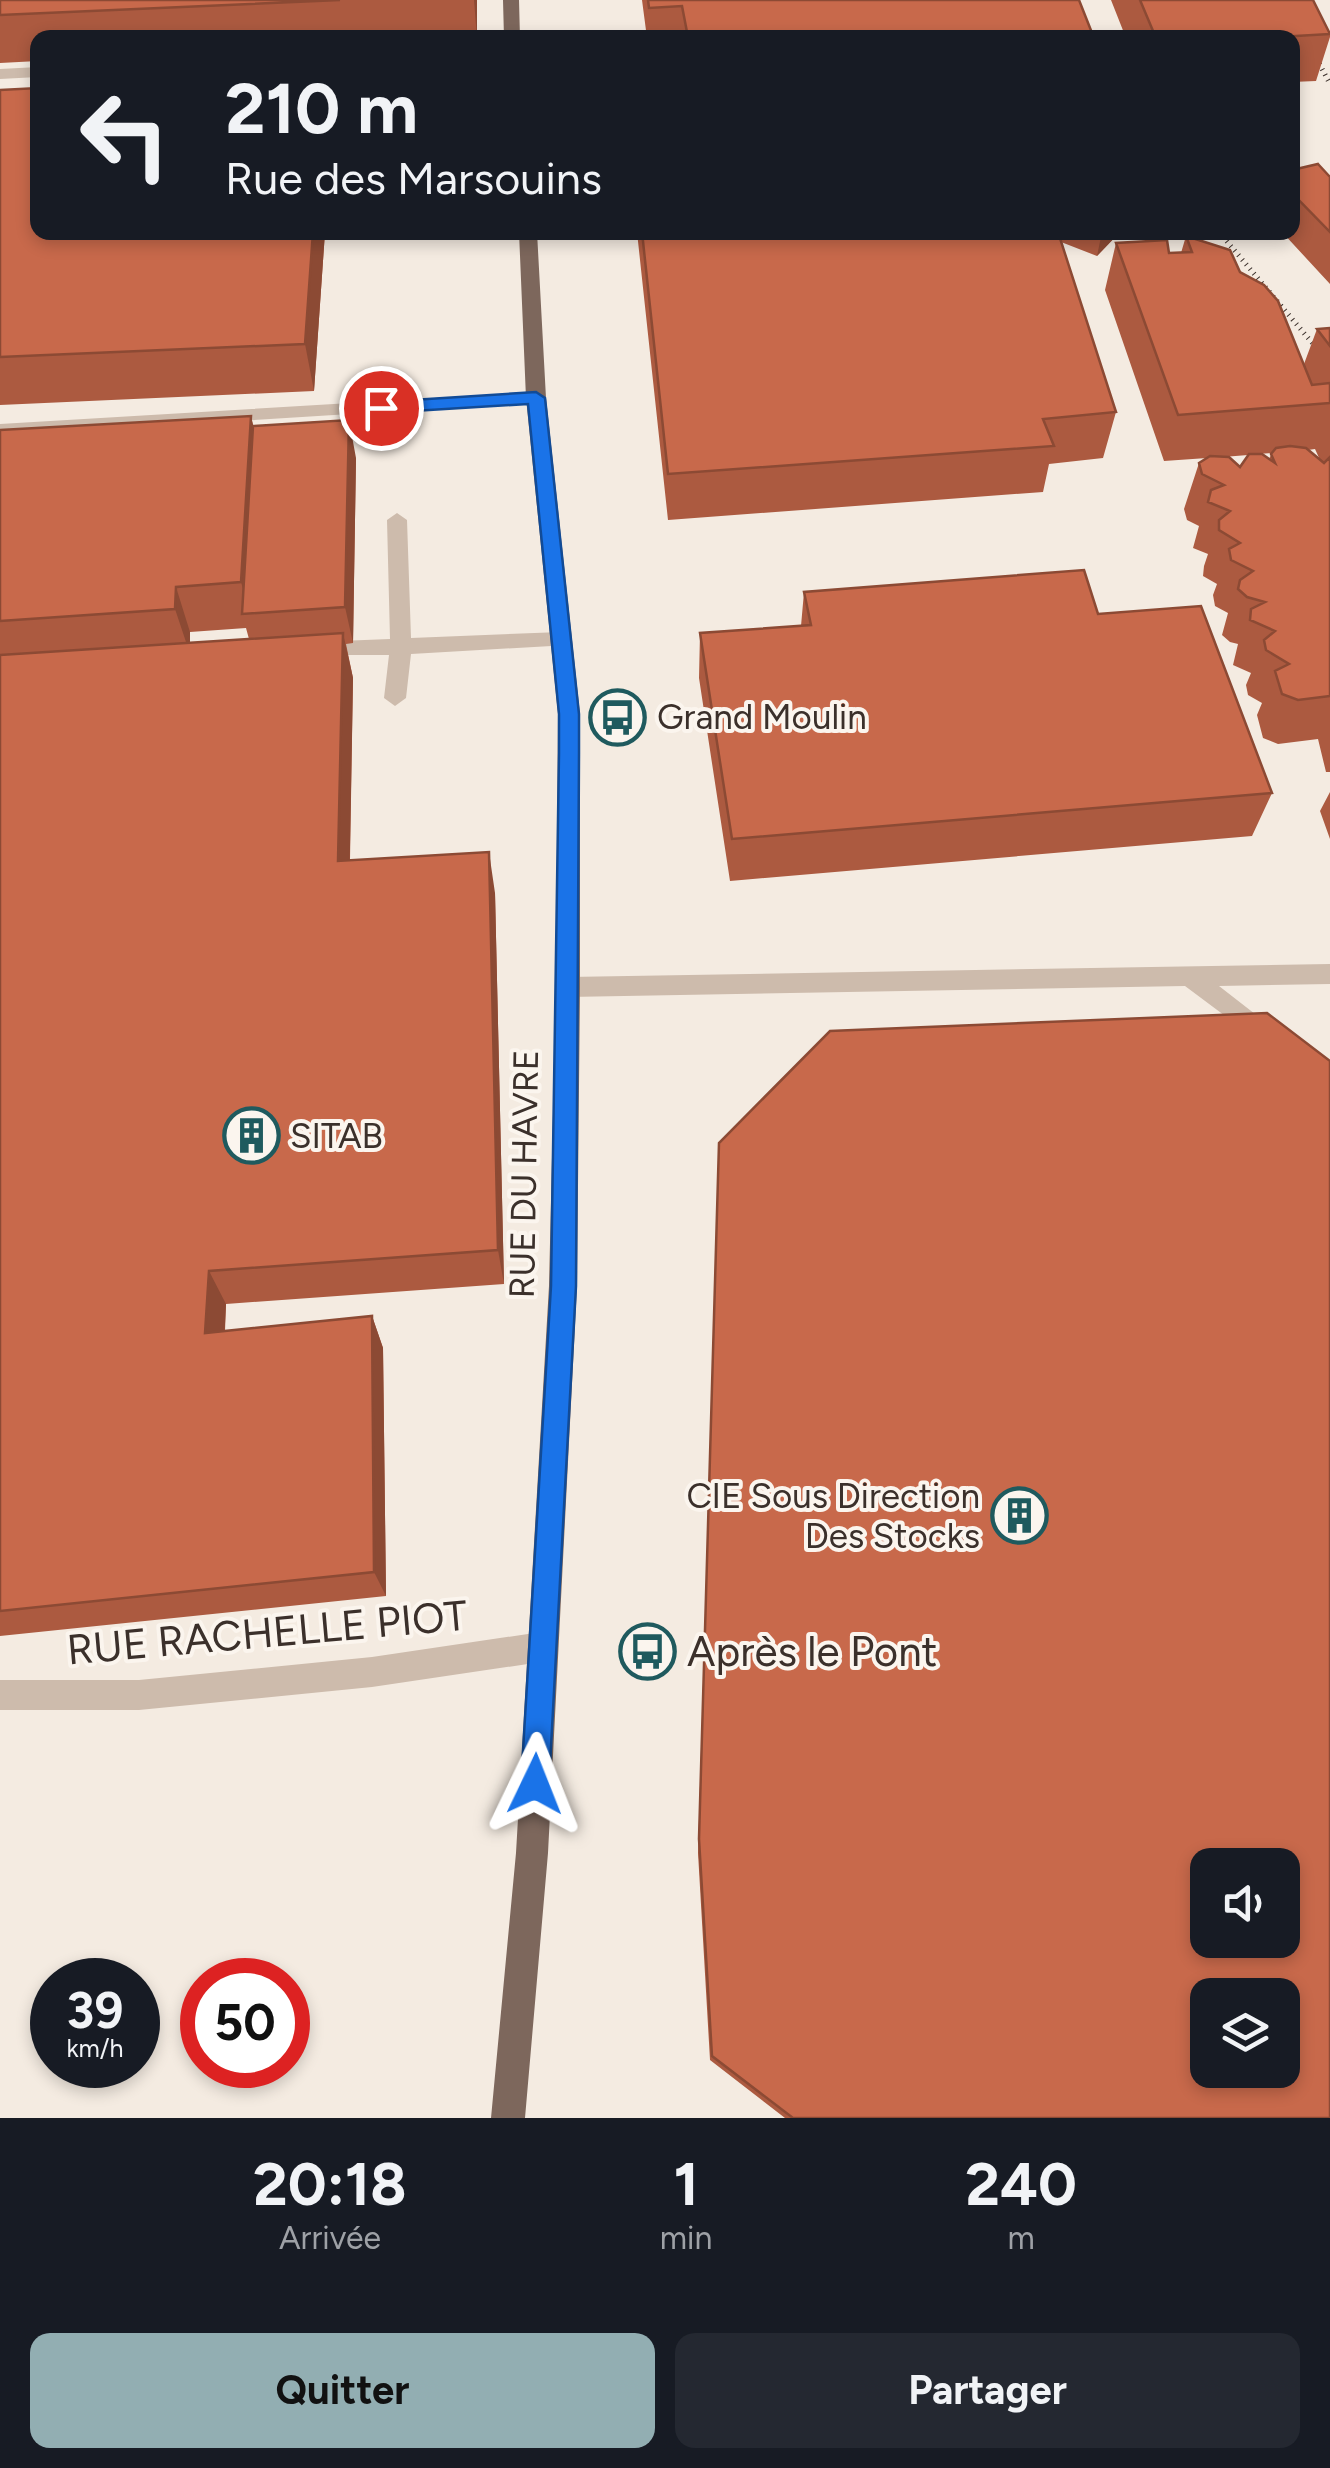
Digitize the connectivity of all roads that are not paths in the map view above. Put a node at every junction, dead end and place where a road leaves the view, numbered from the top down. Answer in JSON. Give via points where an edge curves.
{"nodes":[{"id":1,"x":512,"y":0,"type":"edge"},
{"id":2,"x":512,"y":30,"type":"edge"},
{"id":3,"x":30,"y":72,"type":"edge"},
{"id":4,"x":0,"y":74,"type":"edge"},
{"id":5,"x":528,"y":240,"type":"edge"},
{"id":6,"x":536,"y":398,"type":"junction"},
{"id":7,"x":0,"y":430,"type":"edge"},
{"id":8,"x":397,"y":520,"type":"dead end"},
{"id":9,"x":562,"y":640,"type":"junction"},
{"id":10,"x":401,"y":643,"type":"junction"},
{"id":11,"x":286,"y":652,"type":"edge"},
{"id":12,"x":395,"y":698,"type":"dead end"},
{"id":13,"x":1330,"y":974,"type":"edge"},
{"id":14,"x":1194,"y":979,"type":"junction"},
{"id":15,"x":568,"y":986,"type":"junction"},
{"id":16,"x":1284,"y":1050,"type":"edge"},
{"id":17,"x":540,"y":1647,"type":"junction"},
{"id":18,"x":0,"y":1694,"type":"edge"},
{"id":19,"x":508,"y":2118,"type":"edge"}],
"edges":[{"from":1,"to":2,"type":"main road"},
{"from":3,"to":4,"type":"street"},
{"from":5,"to":6,"type":"main road","name":"RUE DU HAVRE"},
{"from":6,"to":7,"type":"street"},
{"from":6,"to":9,"type":"main road","name":"RUE DU HAVRE"},
{"from":8,"to":10,"type":"street"},
{"from":9,"to":10,"type":"street"},
{"from":9,"to":15,"type":"main road","name":"RUE DU HAVRE","via":[[569,714]]},
{"from":10,"to":11,"type":"street"},
{"from":10,"to":12,"type":"street"},
{"from":13,"to":14,"type":"street"},
{"from":14,"to":15,"type":"street"},
{"from":14,"to":16,"type":"street"},
{"from":15,"to":17,"type":"main road","name":"RUE DU HAVRE","via":[[564,1286]]},
{"from":17,"to":18,"type":"street","name":"RUE RACHELLE PIOT","via":[[372,1672],[139,1694]]},
{"from":17,"to":19,"type":"main road","name":"RUE DU HAVRE","via":[[532,1853]]}]}
